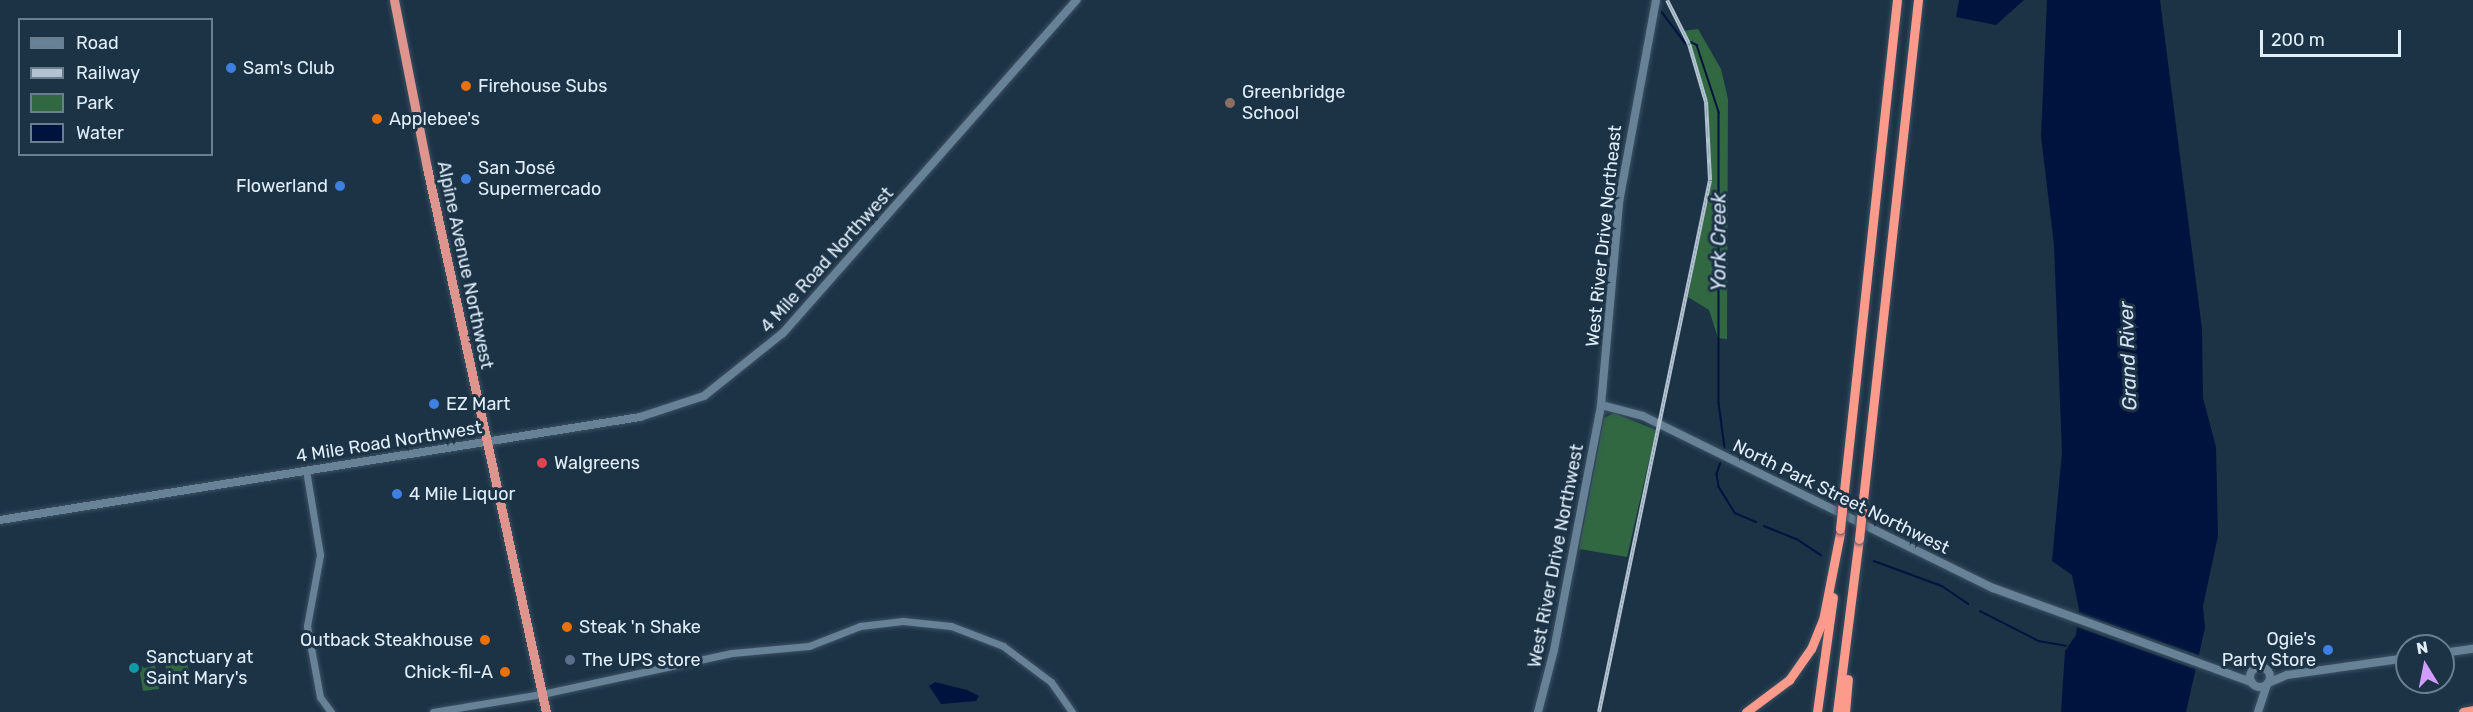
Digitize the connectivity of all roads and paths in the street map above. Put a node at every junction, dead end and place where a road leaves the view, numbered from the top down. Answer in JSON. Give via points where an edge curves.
{"nodes":[{"id":1,"x":394,"y":0,"type":"edge"},
{"id":2,"x":1077,"y":0,"type":"edge"},
{"id":3,"x":1897,"y":0,"type":"edge"},
{"id":4,"x":1918,"y":0,"type":"edge"},
{"id":5,"x":1653,"y":1,"type":"edge"},
{"id":6,"x":1601,"y":405,"type":"junction"},
{"id":7,"x":487,"y":442,"type":"junction"},
{"id":8,"x":306,"y":470,"type":"junction"},
{"id":9,"x":0,"y":520,"type":"edge"},
{"id":10,"x":1840,"y":531,"type":"junction"},
{"id":11,"x":1851,"y":619,"type":"junction"},
{"id":12,"x":2473,"y":649,"type":"edge"},
{"id":13,"x":2455,"y":651,"type":"edge"},
{"id":14,"x":2395,"y":660,"type":"edge"},
{"id":15,"x":2252,"y":670,"type":"junction"},
{"id":16,"x":2269,"y":671,"type":"junction"},
{"id":17,"x":2230,"y":673,"type":"junction"},
{"id":18,"x":2287,"y":675,"type":"junction"},
{"id":19,"x":2252,"y":683,"type":"junction"},
{"id":20,"x":2267,"y":684,"type":"junction"},
{"id":21,"x":542,"y":694,"type":"junction"},
{"id":22,"x":2258,"y":710,"type":"edge"},
{"id":23,"x":2473,"y":710,"type":"edge"},
{"id":24,"x":331,"y":712,"type":"edge"},
{"id":25,"x":433,"y":712,"type":"edge"},
{"id":26,"x":546,"y":712,"type":"edge"},
{"id":27,"x":1072,"y":712,"type":"edge"},
{"id":28,"x":1538,"y":712,"type":"edge"},
{"id":29,"x":1746,"y":712,"type":"edge"},
{"id":30,"x":1817,"y":712,"type":"edge"},
{"id":31,"x":1837,"y":712,"type":"edge"},
{"id":32,"x":1845,"y":712,"type":"edge"},
{"id":33,"x":2463,"y":712,"type":"edge"}],
"edges":[{"from":1,"to":7,"type":"highway","name":"Alpine Avenue Northwest"},
{"from":2,"to":7,"type":"main road","name":"4 Mile Road Northwest","via":[[783,333],[728,381],[695,400],[656,414]]},
{"from":3,"to":10,"type":"highway","bridge":true},
{"from":4,"to":11,"type":"highway","bridge":true},
{"from":5,"to":6,"type":"main road","name":"West River Drive Northeast","via":[[1619,202]]},
{"from":6,"to":17,"type":"main road","name":"North Park Street Northwest","via":[[1643,416],[1993,588]]},
{"from":6,"to":28,"type":"main road","name":"West River Drive Northwest","via":[[1554,650]]},
{"from":7,"to":8,"type":"main road","name":"4 Mile Road Northwest"},
{"from":7,"to":21,"type":"highway","name":"Alpine Avenue Northwest"},
{"from":8,"to":9,"type":"main road","name":"4 Mile Road Northwest"},
{"from":8,"to":24,"type":"street","via":[[320,555],[307,626],[320,697]]},
{"from":10,"to":29,"type":"highway","via":[[1823,620],[1812,649],[1789,680]]},
{"from":10,"to":30,"type":"highway"},
{"from":11,"to":31,"type":"highway"},
{"from":11,"to":32,"type":"highway"},
{"from":12,"to":13,"type":"main road"},
{"from":14,"to":18,"type":"main road"},
{"from":15,"to":16,"type":"main road","via":[[2262,667]]},
{"from":15,"to":17,"type":"main road"},
{"from":15,"to":19,"type":"main road"},
{"from":16,"to":18,"type":"main road"},
{"from":16,"to":20,"type":"main road"},
{"from":17,"to":19,"type":"main road","name":"North Park Street Northwest"},
{"from":18,"to":20,"type":"main road"},
{"from":19,"to":20,"type":"main road"},
{"from":19,"to":22,"type":"main road"},
{"from":20,"to":22,"type":"main road"},
{"from":21,"to":25,"type":"street"},
{"from":21,"to":26,"type":"highway","name":"Alpine Avenue Northwest"},
{"from":21,"to":27,"type":"street","via":[[732,653],[808,646],[860,626],[909,621],[951,626],[1003,646],[1051,682]]},
{"from":23,"to":33,"type":"highway"}]}
